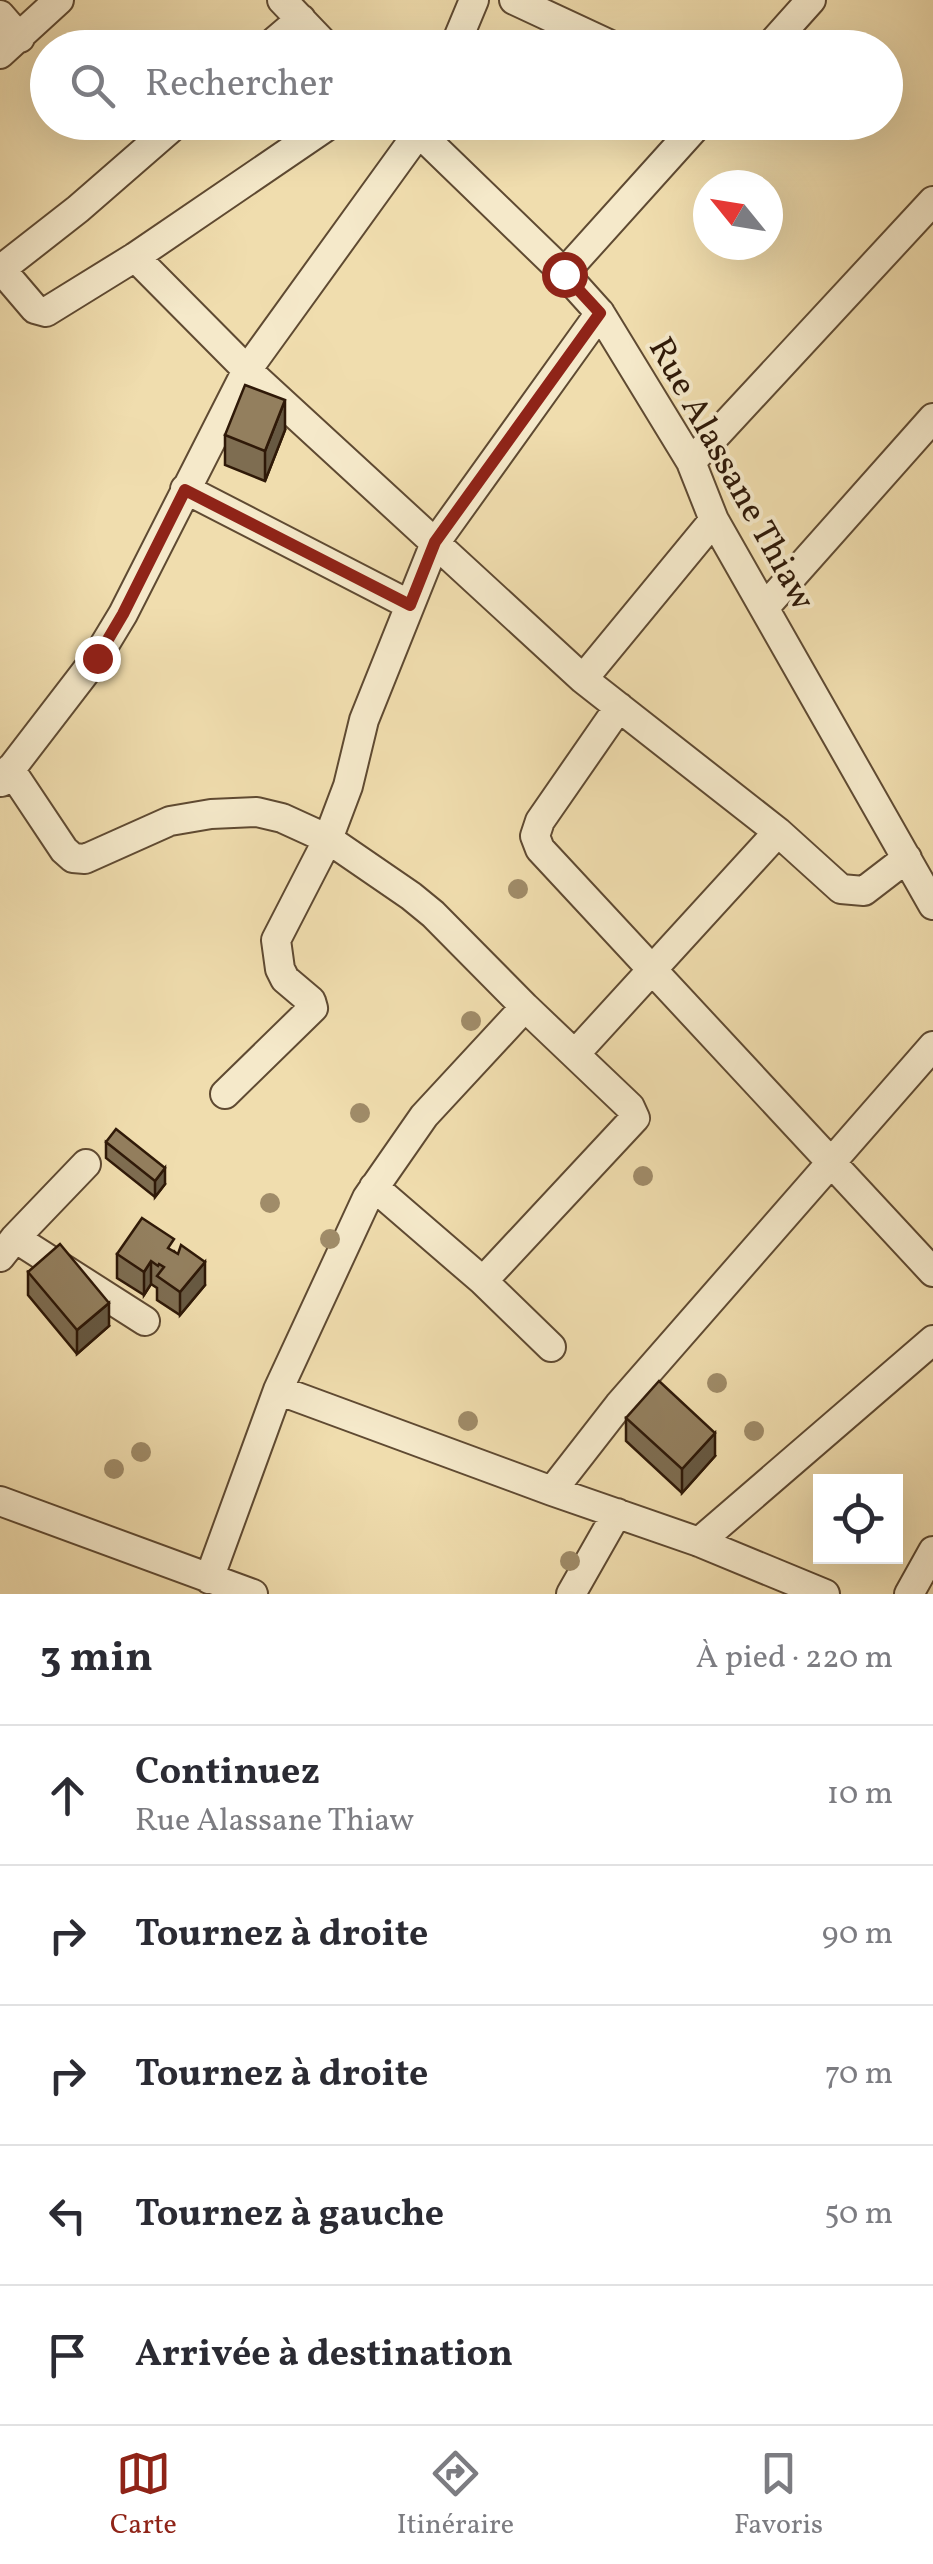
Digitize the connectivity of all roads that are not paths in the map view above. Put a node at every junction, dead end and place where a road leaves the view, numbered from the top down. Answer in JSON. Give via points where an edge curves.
{"nodes":[{"id":1,"x":59,"y":0,"type":"edge"},
{"id":2,"x":474,"y":0,"type":"edge"},
{"id":3,"x":514,"y":0,"type":"edge"},
{"id":4,"x":811,"y":0,"type":"edge"},
{"id":5,"x":291,"y":10,"type":"edge"},
{"id":6,"x":0,"y":14,"type":"edge"},
{"id":7,"x":310,"y":30,"type":"edge"},
{"id":8,"x":462,"y":30,"type":"edge"},
{"id":9,"x":578,"y":30,"type":"edge"},
{"id":10,"x":784,"y":30,"type":"edge"},
{"id":11,"x":10,"y":46,"type":"edge"},
{"id":12,"x":157,"y":140,"type":"edge"},
{"id":13,"x":307,"y":140,"type":"edge"},
{"id":14,"x":407,"y":140,"type":"edge"},
{"id":15,"x":431,"y":140,"type":"edge"},
{"id":16,"x":684,"y":140,"type":"edge"},
{"id":17,"x":933,"y":201,"type":"edge"},
{"id":18,"x":135,"y":257,"type":"junction"},
{"id":19,"x":0,"y":269,"type":"edge"},
{"id":20,"x":564,"y":274,"type":"junction"},
{"id":21,"x":600,"y":313,"type":"junction"},
{"id":22,"x":248,"y":370,"type":"junction"},
{"id":23,"x":933,"y":418,"type":"edge"},
{"id":24,"x":692,"y":462,"type":"junction"},
{"id":25,"x":185,"y":490,"type":"junction"},
{"id":26,"x":714,"y":520,"type":"junction"},
{"id":27,"x":435,"y":542,"type":"junction"},
{"id":28,"x":410,"y":605,"type":"junction"},
{"id":29,"x":764,"y":608,"type":"junction"},
{"id":30,"x":583,"y":678,"type":"junction"},
{"id":31,"x":619,"y":707,"type":"junction"},
{"id":32,"x":5,"y":776,"type":"edge"},
{"id":33,"x":778,"y":832,"type":"junction"},
{"id":34,"x":328,"y":839,"type":"junction"},
{"id":35,"x":906,"y":858,"type":"junction"},
{"id":36,"x":933,"y":905,"type":"edge"},
{"id":37,"x":652,"y":968,"type":"junction"},
{"id":38,"x":524,"y":1007,"type":"junction"},
{"id":39,"x":933,"y":1046,"type":"edge"},
{"id":40,"x":575,"y":1054,"type":"junction"},
{"id":41,"x":226,"y":1094,"type":"dead end"},
{"id":42,"x":832,"y":1163,"type":"junction"},
{"id":43,"x":86,"y":1164,"type":"dead end"},
{"id":44,"x":374,"y":1187,"type":"junction"},
{"id":45,"x":8,"y":1247,"type":"edge"},
{"id":46,"x":933,"y":1272,"type":"edge"},
{"id":47,"x":483,"y":1281,"type":"junction"},
{"id":48,"x":146,"y":1321,"type":"dead end"},
{"id":49,"x":933,"y":1340,"type":"edge"},
{"id":50,"x":552,"y":1347,"type":"dead end"},
{"id":51,"x":278,"y":1390,"type":"junction"},
{"id":52,"x":552,"y":1491,"type":"junction"},
{"id":53,"x":0,"y":1501,"type":"edge"},
{"id":54,"x":617,"y":1513,"type":"junction"},
{"id":55,"x":699,"y":1542,"type":"junction"},
{"id":56,"x":932,"y":1551,"type":"edge"},
{"id":57,"x":179,"y":1568,"type":"junction"},
{"id":58,"x":209,"y":1579,"type":"junction"},
{"id":59,"x":166,"y":1594,"type":"edge"},
{"id":60,"x":254,"y":1594,"type":"edge"},
{"id":61,"x":571,"y":1594,"type":"edge"},
{"id":62,"x":825,"y":1594,"type":"edge"},
{"id":63,"x":910,"y":1594,"type":"edge"}],
"edges":[{"from":1,"to":11,"type":"street"},
{"from":2,"to":8,"type":"street"},
{"from":3,"to":9,"type":"street"},
{"from":4,"to":10,"type":"street"},
{"from":5,"to":7,"type":"street"},
{"from":6,"to":11,"type":"street"},
{"from":12,"to":19,"type":"street"},
{"from":13,"to":18,"type":"street"},
{"from":14,"to":22,"type":"street"},
{"from":15,"to":20,"type":"street","name":"Rue Alassane Thiaw"},
{"from":16,"to":20,"type":"street"},
{"from":17,"to":24,"type":"street"},
{"from":18,"to":19,"type":"street","via":[[46,312],[35,309]]},
{"from":18,"to":22,"type":"street"},
{"from":20,"to":21,"type":"street","name":"Rue Alassane Thiaw"},
{"from":21,"to":24,"type":"street","name":"Rue Alassane Thiaw"},
{"from":21,"to":27,"type":"street"},
{"from":22,"to":25,"type":"street"},
{"from":22,"to":27,"type":"street"},
{"from":23,"to":29,"type":"street"},
{"from":24,"to":26,"type":"street","name":"Rue Alassane Thiaw"},
{"from":25,"to":28,"type":"street"},
{"from":25,"to":32,"type":"street","via":[[97,658]]},
{"from":26,"to":29,"type":"street","name":"Rue Alassane Thiaw"},
{"from":26,"to":30,"type":"street"},
{"from":27,"to":28,"type":"street"},
{"from":27,"to":30,"type":"street"},
{"from":28,"to":34,"type":"street","via":[[364,720]]},
{"from":29,"to":35,"type":"street","name":"Rue Alassane Thiaw"},
{"from":30,"to":31,"type":"street"},
{"from":31,"to":33,"type":"street"},
{"from":31,"to":37,"type":"street","via":[[534,836]]},
{"from":32,"to":34,"type":"street","via":[[73,858],[170,821],[211,814],[257,812]]},
{"from":33,"to":35,"type":"street","via":[[841,890],[864,890]]},
{"from":33,"to":37,"type":"street"},
{"from":34,"to":38,"type":"street","via":[[433,914]]},
{"from":34,"to":41,"type":"street","via":[[276,940],[285,979],[313,1008]]},
{"from":35,"to":36,"type":"street","name":"Rue Alassane Thiaw"},
{"from":37,"to":40,"type":"street"},
{"from":37,"to":42,"type":"street"},
{"from":38,"to":40,"type":"street"},
{"from":38,"to":44,"type":"street","via":[[424,1116]]},
{"from":39,"to":42,"type":"street"},
{"from":40,"to":47,"type":"street","via":[[635,1118]]},
{"from":42,"to":46,"type":"street"},
{"from":42,"to":52,"type":"street"},
{"from":43,"to":45,"type":"street"},
{"from":44,"to":47,"type":"street"},
{"from":44,"to":51,"type":"street"},
{"from":45,"to":48,"type":"street"},
{"from":47,"to":50,"type":"street"},
{"from":49,"to":55,"type":"street"},
{"from":51,"to":52,"type":"street"},
{"from":51,"to":58,"type":"street"},
{"from":52,"to":54,"type":"street"},
{"from":53,"to":57,"type":"street"},
{"from":54,"to":55,"type":"street"},
{"from":54,"to":61,"type":"street"},
{"from":55,"to":62,"type":"street"},
{"from":56,"to":63,"type":"street"},
{"from":57,"to":58,"type":"street"},
{"from":57,"to":59,"type":"street"},
{"from":58,"to":60,"type":"street"}]}
